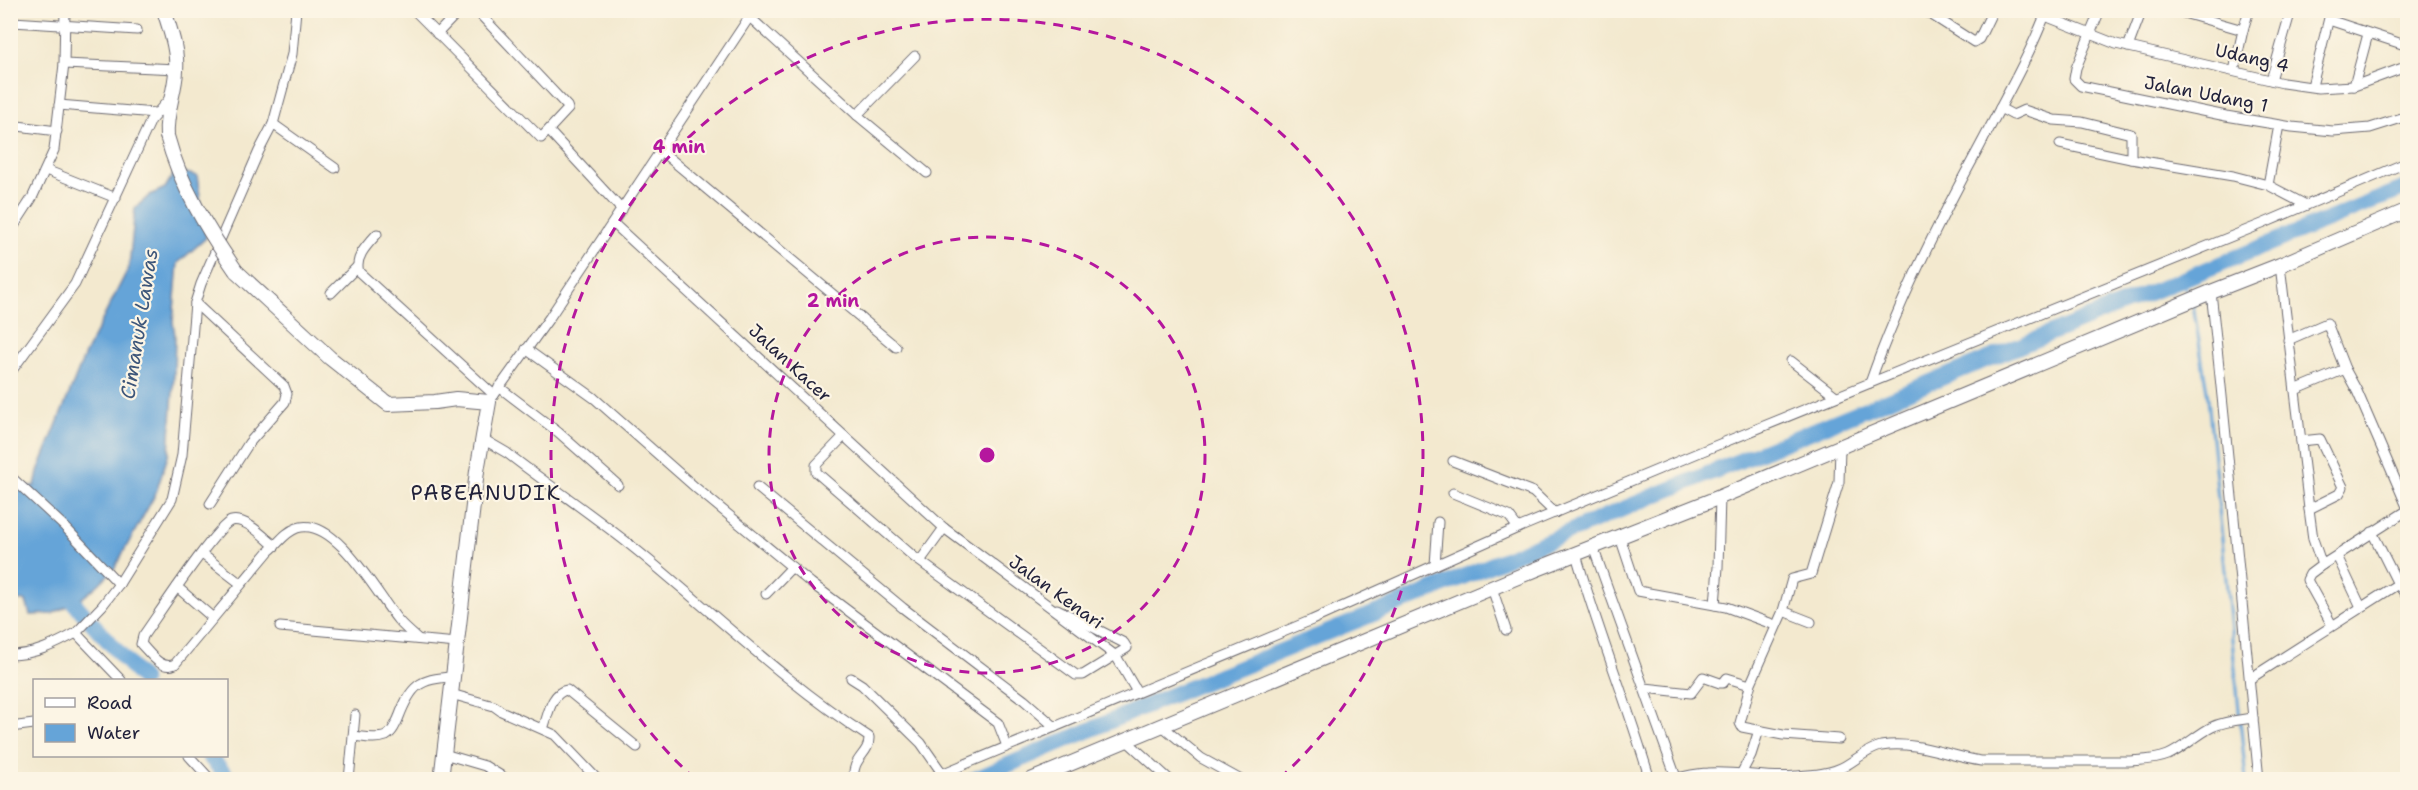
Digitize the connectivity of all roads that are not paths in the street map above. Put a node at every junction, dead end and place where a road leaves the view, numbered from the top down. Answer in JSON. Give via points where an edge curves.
{"nodes":[{"id":1,"x":65,"y":10,"type":"edge"},
{"id":2,"x":164,"y":10,"type":"edge"},
{"id":3,"x":296,"y":10,"type":"edge"},
{"id":4,"x":414,"y":10,"type":"edge"},
{"id":5,"x":460,"y":10,"type":"edge"},
{"id":6,"x":476,"y":10,"type":"edge"},
{"id":7,"x":1924,"y":10,"type":"edge"},
{"id":8,"x":1992,"y":10,"type":"edge"},
{"id":9,"x":2100,"y":10,"type":"edge"},
{"id":10,"x":2142,"y":10,"type":"edge"},
{"id":11,"x":2173,"y":10,"type":"edge"},
{"id":12,"x":2249,"y":10,"type":"edge"},
{"id":13,"x":2291,"y":10,"type":"edge"},
{"id":14,"x":748,"y":13,"type":"edge"},
{"id":15,"x":2046,"y":13,"type":"edge"},
{"id":16,"x":2330,"y":15,"type":"edge"},
{"id":17,"x":13,"y":22,"type":"dead end"},
{"id":18,"x":65,"y":27,"type":"junction"},
{"id":19,"x":137,"y":30,"type":"dead end"},
{"id":20,"x":2243,"y":30,"type":"junction"},
{"id":21,"x":2089,"y":33,"type":"junction"},
{"id":22,"x":437,"y":34,"type":"junction"},
{"id":23,"x":2368,"y":34,"type":"junction"},
{"id":24,"x":2408,"y":46,"type":"edge"},
{"id":25,"x":2128,"y":47,"type":"junction"},
{"id":26,"x":915,"y":56,"type":"dead end"},
{"id":27,"x":64,"y":64,"type":"junction"},
{"id":28,"x":2408,"y":66,"type":"edge"},
{"id":29,"x":177,"y":69,"type":"junction"},
{"id":30,"x":2234,"y":71,"type":"junction"},
{"id":31,"x":2271,"y":80,"type":"junction"},
{"id":32,"x":2312,"y":86,"type":"junction"},
{"id":33,"x":2354,"y":86,"type":"junction"},
{"id":34,"x":170,"y":98,"type":"junction"},
{"id":35,"x":59,"y":105,"type":"junction"},
{"id":36,"x":2000,"y":108,"type":"junction"},
{"id":37,"x":155,"y":113,"type":"junction"},
{"id":38,"x":857,"y":115,"type":"junction"},
{"id":39,"x":2408,"y":116,"type":"edge"},
{"id":40,"x":273,"y":124,"type":"junction"},
{"id":41,"x":10,"y":125,"type":"edge"},
{"id":42,"x":2278,"y":125,"type":"junction"},
{"id":43,"x":57,"y":131,"type":"junction"},
{"id":44,"x":549,"y":131,"type":"junction"},
{"id":45,"x":2060,"y":144,"type":"dead end"},
{"id":46,"x":661,"y":151,"type":"junction"},
{"id":47,"x":2131,"y":159,"type":"junction"},
{"id":48,"x":2408,"y":162,"type":"edge"},
{"id":49,"x":335,"y":168,"type":"dead end"},
{"id":50,"x":46,"y":170,"type":"junction"},
{"id":51,"x":927,"y":173,"type":"dead end"},
{"id":52,"x":2268,"y":185,"type":"junction"},
{"id":53,"x":116,"y":198,"type":"junction"},
{"id":54,"x":2306,"y":205,"type":"junction"},
{"id":55,"x":622,"y":210,"type":"junction"},
{"id":56,"x":2408,"y":210,"type":"edge"},
{"id":57,"x":613,"y":223,"type":"junction"},
{"id":58,"x":10,"y":232,"type":"edge"},
{"id":59,"x":377,"y":234,"type":"dead end"},
{"id":60,"x":2280,"y":265,"type":"junction"},
{"id":61,"x":357,"y":267,"type":"junction"},
{"id":62,"x":2211,"y":292,"type":"junction"},
{"id":63,"x":332,"y":293,"type":"dead end"},
{"id":64,"x":195,"y":303,"type":"junction"},
{"id":65,"x":2288,"y":340,"type":"junction"},
{"id":66,"x":896,"y":347,"type":"dead end"},
{"id":67,"x":526,"y":349,"type":"junction"},
{"id":68,"x":1791,"y":361,"type":"dead end"},
{"id":69,"x":2345,"y":369,"type":"junction"},
{"id":70,"x":10,"y":373,"type":"edge"},
{"id":71,"x":1870,"y":382,"type":"junction"},
{"id":72,"x":2295,"y":390,"type":"junction"},
{"id":73,"x":494,"y":395,"type":"junction"},
{"id":74,"x":1836,"y":396,"type":"junction"},
{"id":75,"x":844,"y":436,"type":"junction"},
{"id":76,"x":483,"y":439,"type":"junction"},
{"id":77,"x":2301,"y":441,"type":"junction"},
{"id":78,"x":1840,"y":447,"type":"junction"},
{"id":79,"x":1453,"y":460,"type":"dead end"},
{"id":80,"x":10,"y":476,"type":"edge"},
{"id":81,"x":618,"y":485,"type":"dead end"},
{"id":82,"x":757,"y":488,"type":"dead end"},
{"id":83,"x":1453,"y":493,"type":"dead end"},
{"id":84,"x":1720,"y":497,"type":"junction"},
{"id":85,"x":210,"y":504,"type":"dead end"},
{"id":86,"x":2309,"y":509,"type":"junction"},
{"id":87,"x":2408,"y":510,"type":"edge"},
{"id":88,"x":1555,"y":513,"type":"junction"},
{"id":89,"x":1438,"y":522,"type":"dead end"},
{"id":90,"x":944,"y":528,"type":"junction"},
{"id":91,"x":1518,"y":528,"type":"junction"},
{"id":92,"x":2372,"y":532,"type":"junction"},
{"id":93,"x":1620,"y":537,"type":"junction"},
{"id":94,"x":275,"y":546,"type":"junction"},
{"id":95,"x":1584,"y":550,"type":"junction"},
{"id":96,"x":202,"y":554,"type":"junction"},
{"id":97,"x":2337,"y":556,"type":"junction"},
{"id":98,"x":920,"y":561,"type":"junction"},
{"id":99,"x":1435,"y":565,"type":"junction"},
{"id":100,"x":2322,"y":565,"type":"junction"},
{"id":101,"x":792,"y":567,"type":"junction"},
{"id":102,"x":118,"y":584,"type":"junction"},
{"id":103,"x":241,"y":584,"type":"junction"},
{"id":104,"x":2398,"y":584,"type":"junction"},
{"id":105,"x":177,"y":587,"type":"junction"},
{"id":106,"x":1492,"y":588,"type":"junction"},
{"id":107,"x":766,"y":594,"type":"dead end"},
{"id":108,"x":1030,"y":595,"type":"junction"},
{"id":109,"x":2408,"y":598,"type":"edge"},
{"id":110,"x":1715,"y":605,"type":"junction"},
{"id":111,"x":2361,"y":607,"type":"junction"},
{"id":112,"x":1783,"y":611,"type":"junction"},
{"id":113,"x":213,"y":618,"type":"junction"},
{"id":114,"x":1811,"y":622,"type":"dead end"},
{"id":115,"x":1775,"y":625,"type":"junction"},
{"id":116,"x":2332,"y":625,"type":"junction"},
{"id":117,"x":280,"y":627,"type":"dead end"},
{"id":118,"x":79,"y":630,"type":"junction"},
{"id":119,"x":1506,"y":630,"type":"dead end"},
{"id":120,"x":418,"y":639,"type":"junction"},
{"id":121,"x":457,"y":644,"type":"junction"},
{"id":122,"x":10,"y":655,"type":"edge"},
{"id":123,"x":1116,"y":656,"type":"junction"},
{"id":124,"x":453,"y":676,"type":"junction"},
{"id":125,"x":850,"y":678,"type":"dead end"},
{"id":126,"x":2250,"y":678,"type":"junction"},
{"id":127,"x":119,"y":679,"type":"edge"},
{"id":128,"x":1750,"y":686,"type":"junction"},
{"id":129,"x":1645,"y":688,"type":"junction"},
{"id":130,"x":1137,"y":692,"type":"junction"},
{"id":131,"x":451,"y":694,"type":"junction"},
{"id":132,"x":355,"y":715,"type":"dead end"},
{"id":133,"x":2253,"y":718,"type":"junction"},
{"id":134,"x":33,"y":724,"type":"edge"},
{"id":135,"x":1161,"y":725,"type":"junction"},
{"id":136,"x":10,"y":727,"type":"edge"},
{"id":137,"x":1055,"y":727,"type":"junction"},
{"id":138,"x":543,"y":729,"type":"junction"},
{"id":139,"x":1759,"y":730,"type":"junction"},
{"id":140,"x":354,"y":736,"type":"junction"},
{"id":141,"x":1839,"y":739,"type":"dead end"},
{"id":142,"x":1127,"y":741,"type":"junction"},
{"id":143,"x":1007,"y":746,"type":"junction"},
{"id":144,"x":637,"y":747,"type":"dead end"},
{"id":145,"x":444,"y":754,"type":"junction"},
{"id":146,"x":190,"y":757,"type":"edge"},
{"id":147,"x":942,"y":773,"type":"junction"},
{"id":148,"x":1741,"y":774,"type":"junction"},
{"id":149,"x":1677,"y":779,"type":"edge"},
{"id":150,"x":211,"y":780,"type":"edge"},
{"id":151,"x":349,"y":780,"type":"edge"},
{"id":152,"x":441,"y":780,"type":"edge"},
{"id":153,"x":508,"y":780,"type":"edge"},
{"id":154,"x":598,"y":780,"type":"edge"},
{"id":155,"x":854,"y":780,"type":"edge"},
{"id":156,"x":927,"y":780,"type":"edge"},
{"id":157,"x":1031,"y":780,"type":"edge"},
{"id":158,"x":1170,"y":780,"type":"edge"},
{"id":159,"x":1241,"y":780,"type":"edge"},
{"id":160,"x":1650,"y":780,"type":"edge"},
{"id":161,"x":2259,"y":780,"type":"edge"}],
"edges":[{"from":1,"to":18,"type":"street"},
{"from":2,"to":29,"type":"street","via":[[172,32]]},
{"from":3,"to":40,"type":"street","via":[[292,54]]},
{"from":4,"to":22,"type":"street"},
{"from":5,"to":22,"type":"street"},
{"from":6,"to":44,"type":"street","via":[[567,106]]},
{"from":7,"to":8,"type":"street","via":[[1976,42]]},
{"from":9,"to":21,"type":"street","name":"Jalan Udang 1"},
{"from":10,"to":25,"type":"street"},
{"from":11,"to":20,"type":"street"},
{"from":12,"to":20,"type":"street"},
{"from":13,"to":31,"type":"street"},
{"from":14,"to":38,"type":"street"},
{"from":14,"to":46,"type":"street"},
{"from":15,"to":21,"type":"street","name":"Udang 4"},
{"from":15,"to":36,"type":"street"},
{"from":16,"to":23,"type":"street"},
{"from":16,"to":32,"type":"street"},
{"from":17,"to":18,"type":"street"},
{"from":18,"to":19,"type":"street"},
{"from":18,"to":27,"type":"street"},
{"from":20,"to":30,"type":"street"},
{"from":21,"to":25,"type":"street","name":"Udang 4"},
{"from":21,"to":42,"type":"street","name":"Jalan Udang 1","via":[[2074,74],[2081,86]]},
{"from":22,"to":44,"type":"street","via":[[539,137]]},
{"from":23,"to":24,"type":"street"},
{"from":23,"to":33,"type":"street"},
{"from":25,"to":30,"type":"street","name":"Udang 4"},
{"from":26,"to":38,"type":"street"},
{"from":27,"to":29,"type":"street"},
{"from":27,"to":35,"type":"street"},
{"from":28,"to":33,"type":"street","name":"Udang 4"},
{"from":29,"to":34,"type":"street"},
{"from":30,"to":31,"type":"street","name":"Udang 4"},
{"from":31,"to":32,"type":"street","name":"Udang 4"},
{"from":32,"to":33,"type":"street","name":"Udang 4"},
{"from":34,"to":37,"type":"street"},
{"from":34,"to":73,"type":"street","bridge":true,"via":[[165,122],[175,165],[213,238],[236,271],[330,358],[388,404]]},
{"from":35,"to":37,"type":"street"},
{"from":35,"to":43,"type":"street"},
{"from":36,"to":47,"type":"street","via":[[2013,115],[2024,110],[2131,135]]},
{"from":36,"to":71,"type":"street","via":[[1927,247]]},
{"from":37,"to":53,"type":"street"},
{"from":38,"to":51,"type":"street"},
{"from":39,"to":42,"type":"street","name":"Jalan Udang 1","via":[[2350,132]]},
{"from":40,"to":49,"type":"street"},
{"from":40,"to":64,"type":"street"},
{"from":41,"to":43,"type":"street"},
{"from":42,"to":52,"type":"street"},
{"from":43,"to":50,"type":"street"},
{"from":44,"to":55,"type":"street"},
{"from":45,"to":47,"type":"street"},
{"from":46,"to":55,"type":"street"},
{"from":46,"to":66,"type":"street"},
{"from":47,"to":52,"type":"street"},
{"from":48,"to":54,"type":"street"},
{"from":50,"to":53,"type":"street"},
{"from":50,"to":58,"type":"street"},
{"from":52,"to":54,"type":"street"},
{"from":53,"to":70,"type":"street","via":[[75,284]]},
{"from":54,"to":71,"type":"street"},
{"from":55,"to":57,"type":"street"},
{"from":56,"to":60,"type":"street"},
{"from":57,"to":67,"type":"street"},
{"from":57,"to":75,"type":"street","name":"Jalan Kacer"},
{"from":59,"to":61,"type":"street","via":[[361,254]]},
{"from":60,"to":62,"type":"street"},
{"from":60,"to":65,"type":"street"},
{"from":61,"to":63,"type":"street"},
{"from":61,"to":73,"type":"street"},
{"from":62,"to":78,"type":"street"},
{"from":62,"to":126,"type":"street"},
{"from":64,"to":85,"type":"street","via":[[270,370],[287,394],[285,402],[249,443]]},
{"from":64,"to":102,"type":"street","via":[[182,455],[172,499]]},
{"from":65,"to":69,"type":"street","via":[[2327,323]]},
{"from":65,"to":72,"type":"street"},
{"from":67,"to":73,"type":"street"},
{"from":67,"to":101,"type":"street","via":[[594,398]]},
{"from":68,"to":74,"type":"street"},
{"from":69,"to":72,"type":"street"},
{"from":69,"to":87,"type":"street"},
{"from":71,"to":74,"type":"street"},
{"from":72,"to":77,"type":"street"},
{"from":73,"to":76,"type":"street"},
{"from":73,"to":81,"type":"street","via":[[558,432]]},
{"from":74,"to":88,"type":"street"},
{"from":75,"to":90,"type":"street","name":"Jalan Kacer"},
{"from":75,"to":98,"type":"street","via":[[816,465],[816,472]]},
{"from":76,"to":121,"type":"street"},
{"from":76,"to":155,"type":"street","via":[[642,554],[748,647],[869,737],[854,765]]},
{"from":77,"to":86,"type":"street"},
{"from":77,"to":86,"type":"street","via":[[2320,440],[2343,487],[2339,494]]},
{"from":78,"to":84,"type":"street"},
{"from":78,"to":112,"type":"street","via":[[1839,482],[1811,574],[1792,579]]},
{"from":79,"to":88,"type":"street","via":[[1533,492]]},
{"from":80,"to":102,"type":"street"},
{"from":82,"to":137,"type":"street"},
{"from":83,"to":91,"type":"street","via":[[1509,516]]},
{"from":84,"to":93,"type":"street"},
{"from":84,"to":110,"type":"street"},
{"from":86,"to":100,"type":"street"},
{"from":87,"to":92,"type":"street"},
{"from":88,"to":91,"type":"street"},
{"from":89,"to":99,"type":"street"},
{"from":90,"to":98,"type":"street"},
{"from":90,"to":108,"type":"street","name":"Jalan Kenari"},
{"from":91,"to":99,"type":"street"},
{"from":92,"to":97,"type":"street"},
{"from":92,"to":104,"type":"street"},
{"from":93,"to":95,"type":"street"},
{"from":93,"to":110,"type":"street","via":[[1637,590]]},
{"from":94,"to":96,"type":"street","via":[[250,526],[231,521]]},
{"from":94,"to":103,"type":"street"},
{"from":94,"to":120,"type":"street","via":[[298,527],[308,526],[334,537],[370,578],[399,621]]},
{"from":95,"to":106,"type":"street"},
{"from":95,"to":129,"type":"street"},
{"from":95,"to":160,"type":"street","via":[[1584,585]]},
{"from":96,"to":103,"type":"street"},
{"from":96,"to":105,"type":"street"},
{"from":97,"to":100,"type":"street"},
{"from":97,"to":111,"type":"street"},
{"from":98,"to":123,"type":"street","via":[[1076,675],[1083,675]]},
{"from":99,"to":130,"type":"street"},
{"from":100,"to":116,"type":"street","via":[[2307,580]]},
{"from":101,"to":107,"type":"street"},
{"from":101,"to":143,"type":"street","via":[[998,723]]},
{"from":102,"to":118,"type":"street"},
{"from":103,"to":113,"type":"street"},
{"from":104,"to":109,"type":"street"},
{"from":104,"to":111,"type":"street"},
{"from":105,"to":113,"type":"street"},
{"from":105,"to":113,"type":"street","via":[[141,644],[163,666],[175,664]]},
{"from":106,"to":119,"type":"street"},
{"from":106,"to":135,"type":"street"},
{"from":108,"to":123,"type":"street","name":"Jalan Kenari"},
{"from":108,"to":123,"type":"street","via":[[1125,643],[1127,648]]},
{"from":110,"to":115,"type":"street"},
{"from":111,"to":116,"type":"street"},
{"from":112,"to":114,"type":"street"},
{"from":112,"to":115,"type":"street"},
{"from":115,"to":128,"type":"street"},
{"from":116,"to":126,"type":"street"},
{"from":117,"to":120,"type":"street"},
{"from":118,"to":122,"type":"street","via":[[55,645]]},
{"from":118,"to":127,"type":"street"},
{"from":120,"to":121,"type":"street"},
{"from":121,"to":124,"type":"street"},
{"from":123,"to":130,"type":"street","name":"Jalan Kenari"},
{"from":124,"to":131,"type":"street"},
{"from":124,"to":140,"type":"street","via":[[433,678],[413,690],[396,726],[386,736]]},
{"from":125,"to":147,"type":"street","via":[[921,743]]},
{"from":126,"to":133,"type":"street"},
{"from":128,"to":129,"type":"street","via":[[1726,678],[1720,683],[1704,677],[1691,693]]},
{"from":128,"to":139,"type":"street","via":[[1740,723]]},
{"from":129,"to":149,"type":"street"},
{"from":130,"to":137,"type":"street"},
{"from":131,"to":138,"type":"street","via":[[494,706]]},
{"from":131,"to":145,"type":"street"},
{"from":132,"to":140,"type":"street"},
{"from":133,"to":148,"type":"street","via":[[2223,722],[2172,753],[2152,759],[1981,761],[1918,746],[1896,745],[1880,746],[1844,766],[1821,773],[1793,777]]},
{"from":133,"to":161,"type":"street"},
{"from":134,"to":136,"type":"street"},
{"from":135,"to":142,"type":"street"},
{"from":135,"to":159,"type":"street","via":[[1201,758]]},
{"from":137,"to":143,"type":"street"},
{"from":138,"to":144,"type":"street","via":[[554,698],[567,690]]},
{"from":138,"to":154,"type":"street","via":[[561,740]]},
{"from":139,"to":141,"type":"street"},
{"from":139,"to":148,"type":"street"},
{"from":140,"to":151,"type":"street"},
{"from":142,"to":157,"type":"street"},
{"from":142,"to":158,"type":"street"},
{"from":143,"to":147,"type":"street"},
{"from":145,"to":152,"type":"street"},
{"from":145,"to":153,"type":"street","via":[[485,766]]},
{"from":146,"to":150,"type":"street"},
{"from":147,"to":156,"type":"street"},
{"from":148,"to":149,"type":"street","via":[[1708,773]]}]}
